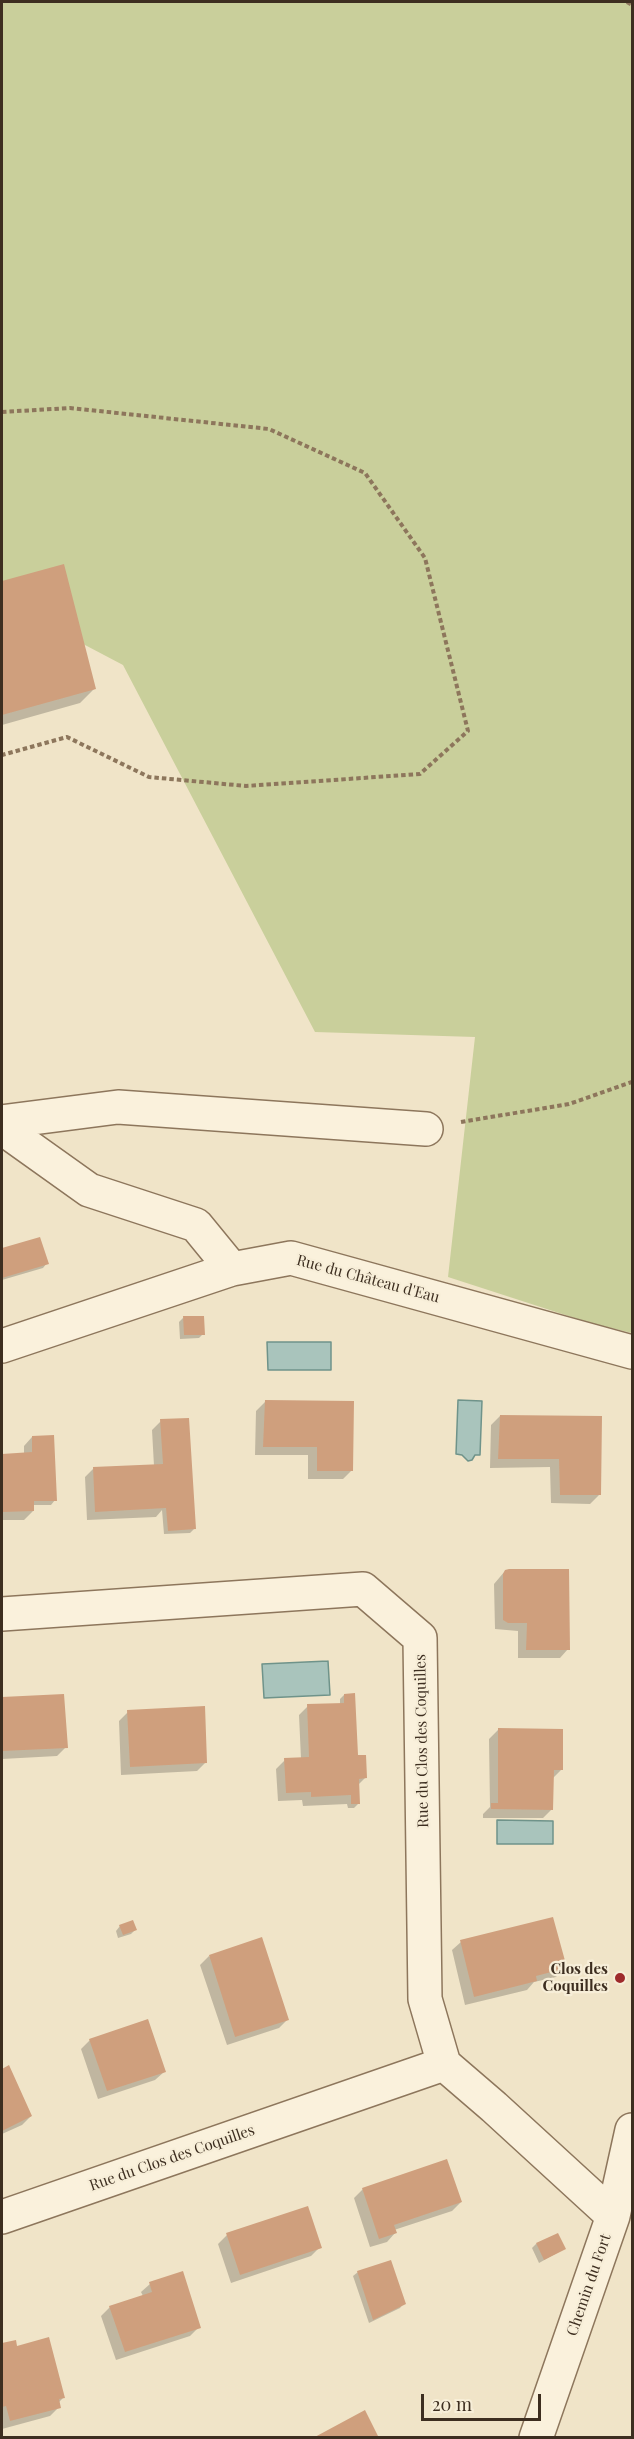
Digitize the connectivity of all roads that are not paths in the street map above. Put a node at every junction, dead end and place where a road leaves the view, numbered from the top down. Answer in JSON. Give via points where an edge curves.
{"nodes":[{"id":1,"x":2,"y":1122,"type":"edge"},
{"id":2,"x":2,"y":1128,"type":"edge"},
{"id":3,"x":426,"y":1129,"type":"road end"},
{"id":4,"x":232,"y":1269,"type":"junction"},
{"id":5,"x":2,"y":1346,"type":"edge"},
{"id":6,"x":633,"y":1352,"type":"edge"},
{"id":7,"x":2,"y":1614,"type":"edge"},
{"id":8,"x":444,"y":2064,"type":"junction"},
{"id":9,"x":633,"y":2130,"type":"edge"},
{"id":10,"x":613,"y":2216,"type":"junction"},
{"id":11,"x":2,"y":2217,"type":"edge"},
{"id":12,"x":536,"y":2438,"type":"edge"}],
"edges":[{"from":1,"to":3,"type":"street","via":[[118,1107]]},
{"from":2,"to":4,"type":"street","via":[[89,1190],[196,1225]]},
{"from":4,"to":5,"type":"street","name":"Rue du Château d'Eau"},
{"from":4,"to":6,"type":"street","name":"Rue du Château d'Eau","via":[[291,1258]]},
{"from":7,"to":8,"type":"street","name":"Rue du Clos des Coquilles","via":[[363,1589],[420,1638],[425,1999]]},
{"from":8,"to":10,"type":"street"},
{"from":8,"to":11,"type":"street","name":"Rue du Clos des Coquilles"},
{"from":9,"to":10,"type":"street","name":"Chemin du Fort"},
{"from":10,"to":12,"type":"street","name":"Chemin du Fort"}]}
